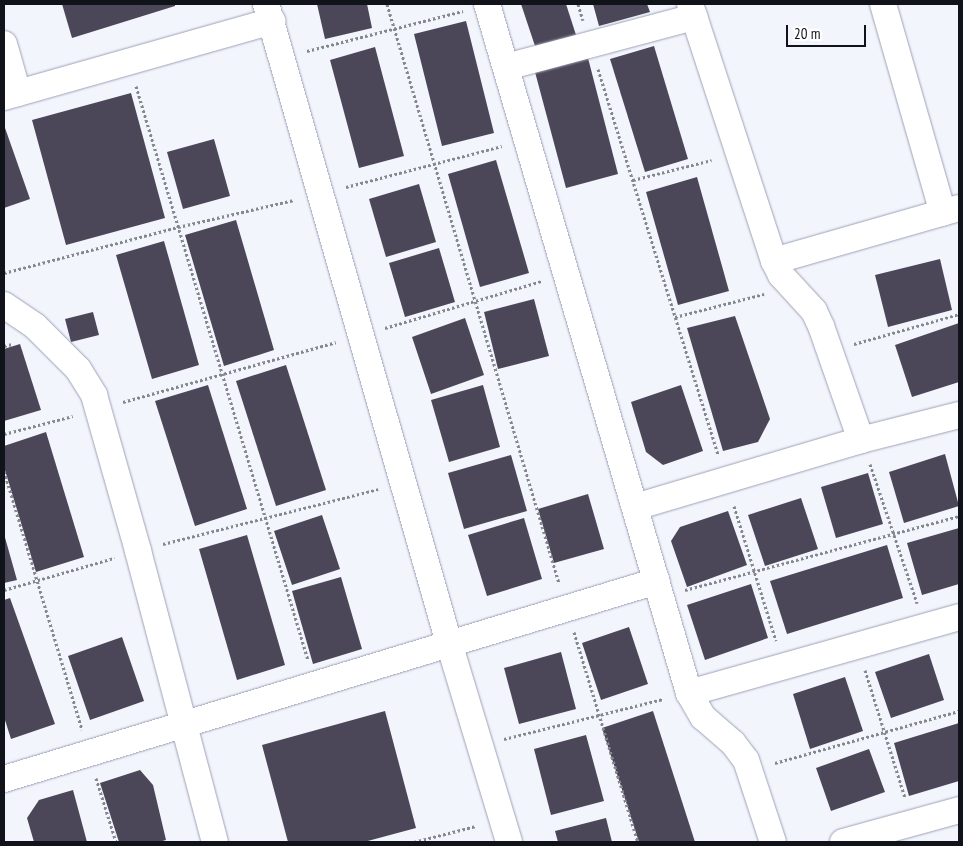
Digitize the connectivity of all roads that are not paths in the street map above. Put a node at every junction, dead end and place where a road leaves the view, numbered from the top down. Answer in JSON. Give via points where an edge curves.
{"nodes":[{"id":1,"x":487,"y":4,"type":"edge"},
{"id":2,"x":883,"y":4,"type":"edge"},
{"id":3,"x":692,"y":10,"type":"edge"},
{"id":4,"x":269,"y":12,"type":"edge"},
{"id":5,"x":4,"y":44,"type":"edge"},
{"id":6,"x":506,"y":67,"type":"junction"},
{"id":7,"x":11,"y":95,"type":"edge"},
{"id":8,"x":951,"y":210,"type":"edge"},
{"id":9,"x":774,"y":261,"type":"junction"},
{"id":10,"x":4,"y":305,"type":"edge"},
{"id":11,"x":959,"y":415,"type":"edge"},
{"id":12,"x":861,"y":440,"type":"junction"},
{"id":13,"x":635,"y":507,"type":"junction"},
{"id":14,"x":659,"y":589,"type":"junction"},
{"id":15,"x":959,"y":617,"type":"edge"},
{"id":16,"x":449,"y":643,"type":"junction"},
{"id":17,"x":689,"y":693,"type":"junction"},
{"id":18,"x":184,"y":724,"type":"junction"},
{"id":19,"x":4,"y":779,"type":"edge"},
{"id":20,"x":959,"y":810,"type":"edge"},
{"id":21,"x":505,"y":831,"type":"edge"},
{"id":22,"x":215,"y":842,"type":"edge"},
{"id":23,"x":773,"y":842,"type":"edge"},
{"id":24,"x":843,"y":842,"type":"edge"}],
"edges":[{"from":1,"to":6,"type":"street"},
{"from":2,"to":8,"type":"street"},
{"from":3,"to":6,"type":"street","via":[[591,44]]},
{"from":3,"to":9,"type":"street"},
{"from":4,"to":7,"type":"street","via":[[128,62]]},
{"from":4,"to":16,"type":"street"},
{"from":5,"to":7,"type":"street"},
{"from":6,"to":13,"type":"street"},
{"from":8,"to":9,"type":"street"},
{"from":9,"to":12,"type":"street","via":[[792,288],[814,311]]},
{"from":10,"to":18,"type":"street","via":[[35,326],[73,364],[99,409]]},
{"from":11,"to":12,"type":"street"},
{"from":12,"to":13,"type":"street"},
{"from":13,"to":14,"type":"street"},
{"from":14,"to":16,"type":"street","via":[[566,608]]},
{"from":14,"to":17,"type":"street"},
{"from":15,"to":17,"type":"street"},
{"from":16,"to":18,"type":"street"},
{"from":16,"to":21,"type":"street"},
{"from":17,"to":23,"type":"street","via":[[703,718],[740,751],[750,770]]},
{"from":18,"to":19,"type":"street"},
{"from":18,"to":22,"type":"street"},
{"from":20,"to":24,"type":"street"}]}
